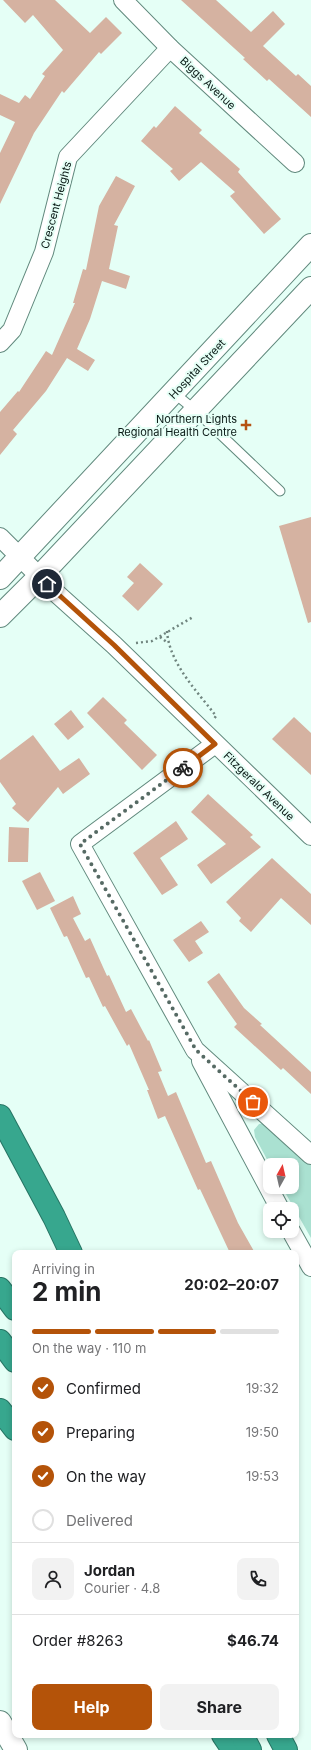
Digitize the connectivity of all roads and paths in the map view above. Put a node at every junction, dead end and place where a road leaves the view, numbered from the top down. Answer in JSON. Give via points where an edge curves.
{"nodes":[{"id":1,"x":123,"y":0,"type":"edge"},
{"id":2,"x":170,"y":48,"type":"junction"},
{"id":3,"x":295,"y":163,"type":"dead end"},
{"id":4,"x":311,"y":245,"type":"edge"},
{"id":5,"x":311,"y":288,"type":"edge"},
{"id":6,"x":0,"y":344,"type":"edge"},
{"id":7,"x":174,"y":393,"type":"junction"},
{"id":8,"x":196,"y":411,"type":"junction"},
{"id":9,"x":280,"y":491,"type":"dead end"},
{"id":10,"x":0,"y":538,"type":"edge"},
{"id":11,"x":21,"y":557,"type":"junction"},
{"id":12,"x":39,"y":576,"type":"junction"},
{"id":13,"x":0,"y":578,"type":"edge"},
{"id":14,"x":0,"y":616,"type":"edge"},
{"id":15,"x":192,"y":617,"type":"dead end"},
{"id":16,"x":167,"y":631,"type":"junction"},
{"id":17,"x":160,"y":637,"type":"junction"},
{"id":18,"x":168,"y":643,"type":"junction"},
{"id":19,"x":114,"y":645,"type":"junction"},
{"id":20,"x":211,"y":740,"type":"junction"},
{"id":21,"x":311,"y":836,"type":"edge"},
{"id":22,"x":196,"y":1050,"type":"junction"},
{"id":23,"x":0,"y":1116,"type":"edge"},
{"id":24,"x":311,"y":1155,"type":"edge"},
{"id":25,"x":276,"y":1202,"type":"edge"},
{"id":26,"x":295,"y":1238,"type":"edge"},
{"id":27,"x":70,"y":1250,"type":"edge"},
{"id":28,"x":311,"y":1267,"type":"edge"},
{"id":29,"x":0,"y":1289,"type":"edge"},
{"id":30,"x":12,"y":1305,"type":"edge"},
{"id":31,"x":0,"y":1340,"type":"edge"},
{"id":32,"x":12,"y":1357,"type":"edge"},
{"id":33,"x":0,"y":1410,"type":"edge"},
{"id":34,"x":12,"y":1425,"type":"edge"},
{"id":35,"x":0,"y":1722,"type":"edge"},
{"id":36,"x":226,"y":1738,"type":"edge"},
{"id":37,"x":244,"y":1738,"type":"edge"},
{"id":38,"x":280,"y":1738,"type":"edge"},
{"id":39,"x":289,"y":1738,"type":"edge"},
{"id":40,"x":16,"y":1750,"type":"edge"},
{"id":41,"x":233,"y":1750,"type":"edge"},
{"id":42,"x":250,"y":1750,"type":"edge"},
{"id":43,"x":286,"y":1750,"type":"edge"},
{"id":44,"x":294,"y":1750,"type":"edge"}],
"edges":[{"from":1,"to":2,"type":"street","name":"Biggs Avenue"},
{"from":2,"to":3,"type":"street","name":"Biggs Avenue"},
{"from":2,"to":6,"type":"street","name":"Crescent Heights","via":[[68,157],[44,252],[12,330]]},
{"from":4,"to":7,"type":"main road","name":"Hospital Street"},
{"from":5,"to":8,"type":"main road"},
{"from":7,"to":8,"type":"lane"},
{"from":7,"to":11,"type":"main road","name":"Hospital Street"},
{"from":8,"to":9,"type":"lane"},
{"from":8,"to":12,"type":"main road"},
{"from":10,"to":11,"type":"street","name":"Fitzgerald Avenue"},
{"from":11,"to":12,"type":"street","name":"Fitzgerald Avenue"},
{"from":11,"to":13,"type":"main road","name":"Hospital Street"},
{"from":12,"to":14,"type":"main road"},
{"from":12,"to":19,"type":"street","name":"Fitzgerald Avenue"},
{"from":15,"to":16,"type":"path"},
{"from":16,"to":17,"type":"path"},
{"from":16,"to":18,"type":"path"},
{"from":17,"to":18,"type":"path"},
{"from":17,"to":19,"type":"path","via":[[152,641]]},
{"from":18,"to":20,"type":"path","via":[[187,678],[216,716]]},
{"from":19,"to":20,"type":"street","name":"Fitzgerald Avenue"},
{"from":20,"to":21,"type":"street","name":"Fitzgerald Avenue"},
{"from":20,"to":22,"type":"street","via":[[80,844]]},
{"from":22,"to":24,"type":"street"},
{"from":22,"to":25,"type":"street"},
{"from":23,"to":27,"type":"highway"},
{"from":26,"to":28,"type":"street"},
{"from":29,"to":30,"type":"highway"},
{"from":31,"to":32,"type":"highway"},
{"from":33,"to":34,"type":"highway"},
{"from":35,"to":40,"type":"main road"},
{"from":36,"to":41,"type":"highway"},
{"from":37,"to":42,"type":"highway"},
{"from":38,"to":43,"type":"highway"},
{"from":39,"to":44,"type":"highway"}]}
